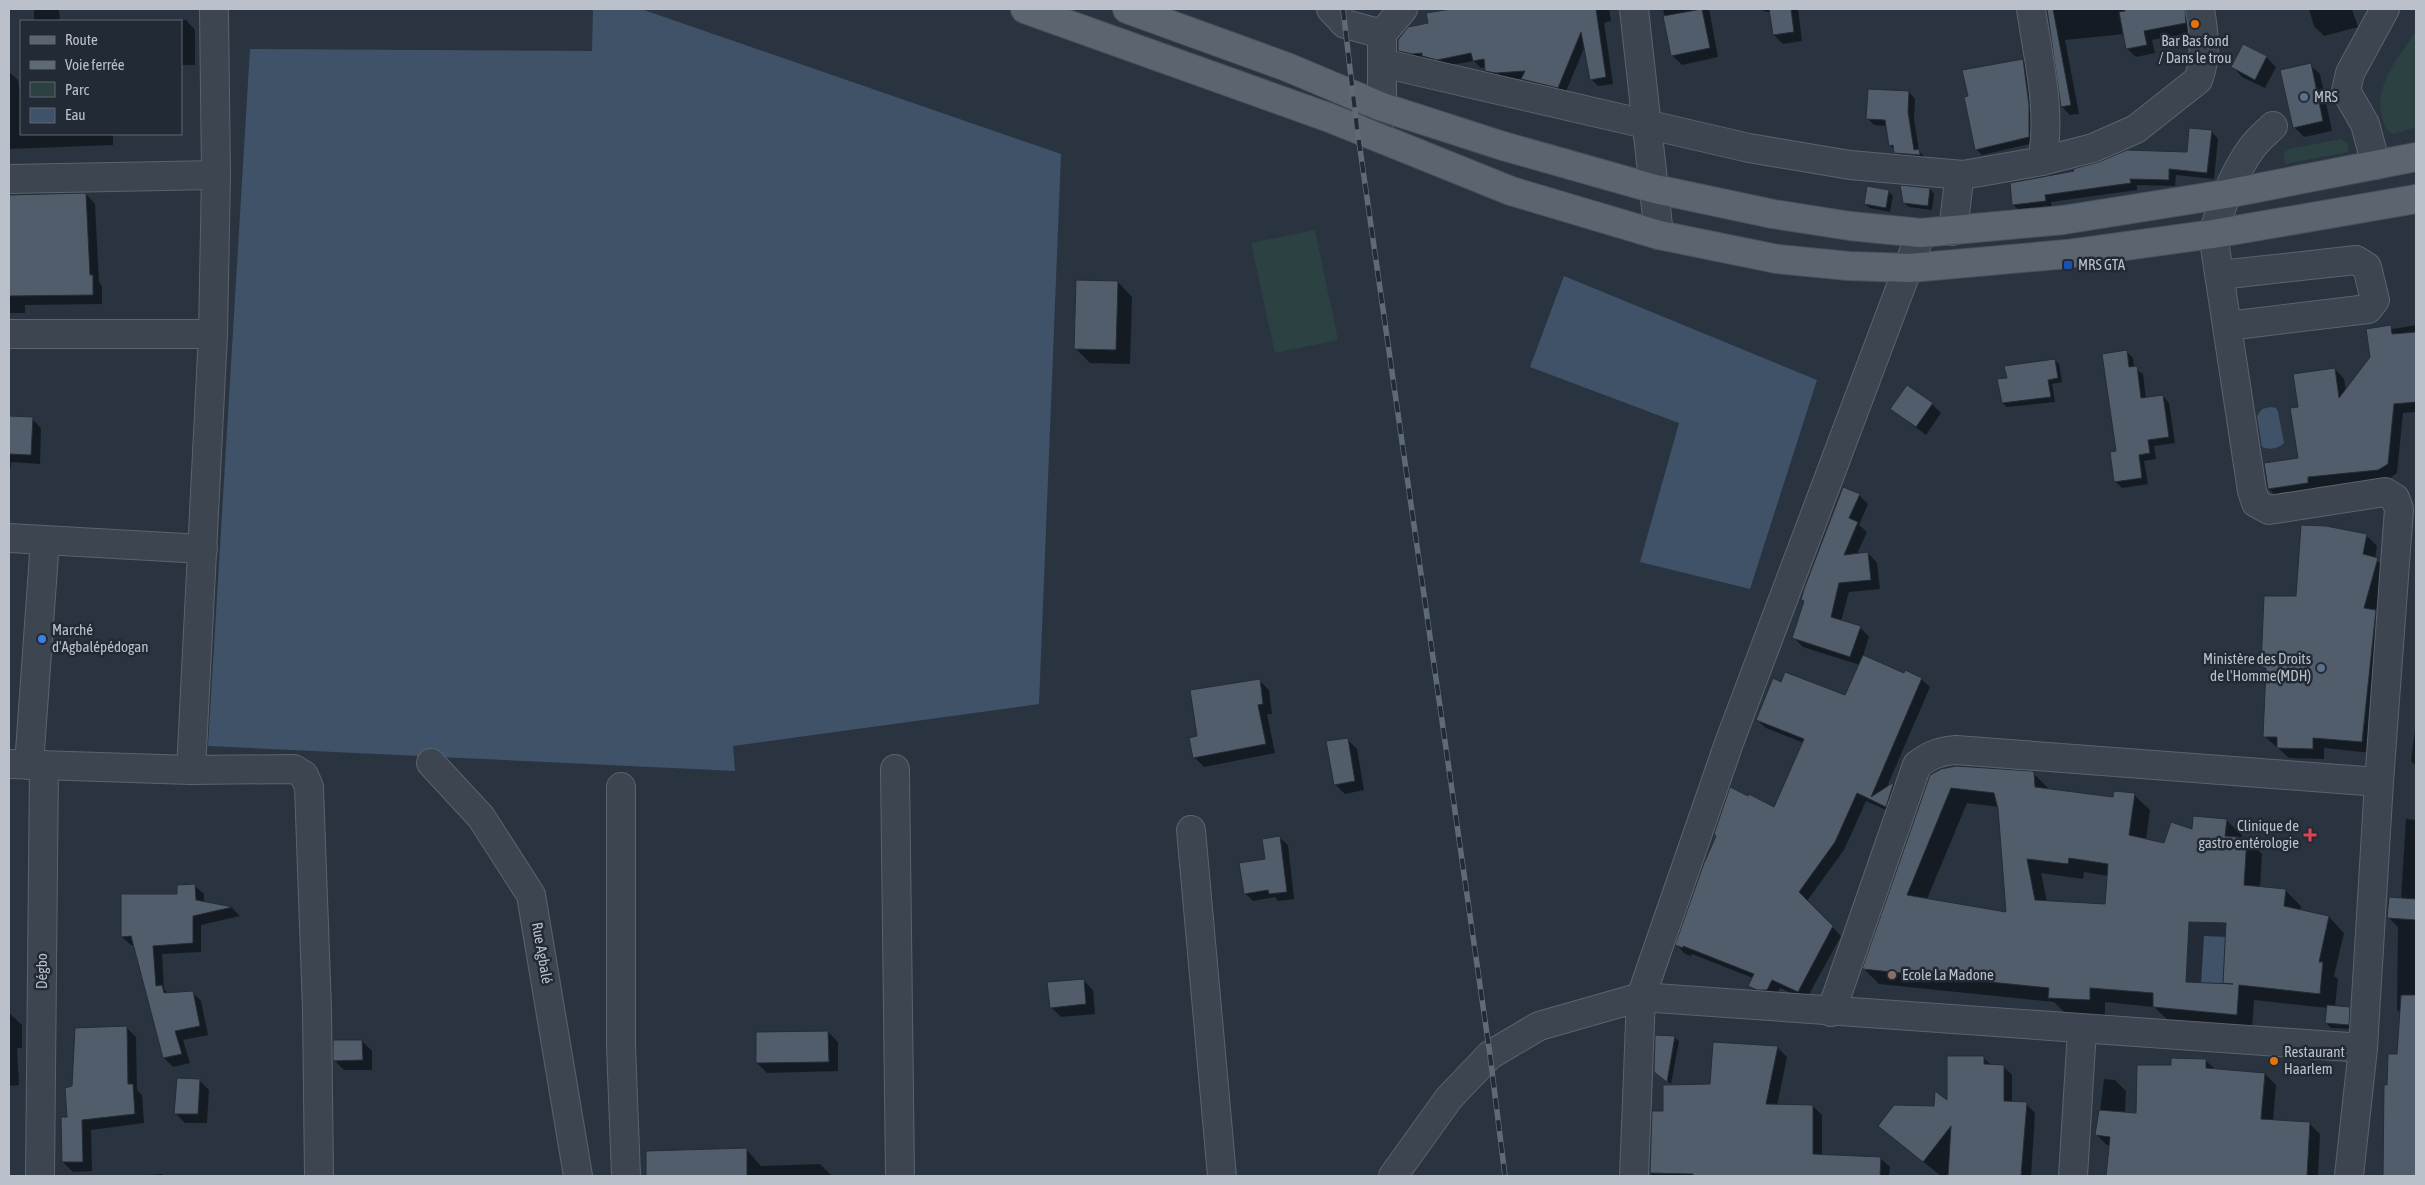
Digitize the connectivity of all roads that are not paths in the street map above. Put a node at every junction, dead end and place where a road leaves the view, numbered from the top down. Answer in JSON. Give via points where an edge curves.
{"nodes":[{"id":1,"x":214,"y":9,"type":"edge"},
{"id":2,"x":1025,"y":9,"type":"edge"},
{"id":3,"x":1127,"y":9,"type":"edge"},
{"id":4,"x":1331,"y":9,"type":"edge"},
{"id":5,"x":1403,"y":9,"type":"edge"},
{"id":6,"x":1634,"y":9,"type":"edge"},
{"id":7,"x":2031,"y":9,"type":"edge"},
{"id":8,"x":2200,"y":9,"type":"edge"},
{"id":9,"x":2385,"y":9,"type":"edge"},
{"id":10,"x":1382,"y":34,"type":"junction"},
{"id":11,"x":1382,"y":63,"type":"junction"},
{"id":12,"x":1382,"y":107,"type":"junction"},
{"id":13,"x":1648,"y":126,"type":"junction"},
{"id":14,"x":2273,"y":126,"type":"dead end"},
{"id":15,"x":1376,"y":136,"type":"junction"},
{"id":16,"x":2416,"y":157,"type":"edge"},
{"id":17,"x":2042,"y":161,"type":"junction"},
{"id":18,"x":2376,"y":165,"type":"junction"},
{"id":19,"x":216,"y":175,"type":"junction"},
{"id":20,"x":1963,"y":175,"type":"junction"},
{"id":21,"x":9,"y":179,"type":"edge"},
{"id":22,"x":1655,"y":189,"type":"junction"},
{"id":23,"x":2226,"y":194,"type":"junction"},
{"id":24,"x":2416,"y":199,"type":"edge"},
{"id":25,"x":1954,"y":231,"type":"junction"},
{"id":26,"x":1921,"y":233,"type":"junction"},
{"id":27,"x":2212,"y":234,"type":"junction"},
{"id":28,"x":1659,"y":235,"type":"junction"},
{"id":29,"x":1910,"y":268,"type":"junction"},
{"id":30,"x":2220,"y":275,"type":"junction"},
{"id":31,"x":2228,"y":326,"type":"junction"},
{"id":32,"x":9,"y":334,"type":"edge"},
{"id":33,"x":213,"y":334,"type":"junction"},
{"id":34,"x":9,"y":538,"type":"edge"},
{"id":35,"x":45,"y":540,"type":"junction"},
{"id":36,"x":203,"y":549,"type":"junction"},
{"id":37,"x":431,"y":763,"type":"dead end"},
{"id":38,"x":27,"y":765,"type":"edge"},
{"id":39,"x":895,"y":768,"type":"dead end"},
{"id":40,"x":191,"y":770,"type":"junction"},
{"id":41,"x":2379,"y":782,"type":"junction"},
{"id":42,"x":621,"y":787,"type":"dead end"},
{"id":43,"x":1191,"y":830,"type":"dead end"},
{"id":44,"x":1641,"y":998,"type":"junction"},
{"id":45,"x":1831,"y":1012,"type":"junction"},
{"id":46,"x":2082,"y":1030,"type":"junction"},
{"id":47,"x":2363,"y":1048,"type":"junction"},
{"id":48,"x":40,"y":1176,"type":"edge"},
{"id":49,"x":319,"y":1176,"type":"edge"},
{"id":50,"x":578,"y":1176,"type":"edge"},
{"id":51,"x":626,"y":1176,"type":"edge"},
{"id":52,"x":900,"y":1176,"type":"edge"},
{"id":53,"x":1222,"y":1176,"type":"edge"},
{"id":54,"x":1393,"y":1176,"type":"edge"},
{"id":55,"x":1634,"y":1176,"type":"edge"},
{"id":56,"x":2072,"y":1176,"type":"edge"},
{"id":57,"x":2349,"y":1176,"type":"edge"}],
"edges":[{"from":1,"to":19,"type":"street"},
{"from":2,"to":15,"type":"main road"},
{"from":3,"to":12,"type":"main road","via":[[1287,67]]},
{"from":4,"to":10,"type":"street","via":[[1345,24]]},
{"from":5,"to":10,"type":"street"},
{"from":6,"to":13,"type":"street"},
{"from":7,"to":17,"type":"street","via":[[2045,104]]},
{"from":8,"to":17,"type":"street","via":[[2205,51],[2198,80],[2136,129],[2093,148]]},
{"from":9,"to":18,"type":"street","via":[[2350,73],[2346,92],[2365,124]]},
{"from":10,"to":11,"type":"street"},
{"from":11,"to":12,"type":"street"},
{"from":11,"to":13,"type":"street"},
{"from":12,"to":15,"type":"street"},
{"from":12,"to":22,"type":"main road","via":[[1503,146]]},
{"from":13,"to":20,"type":"street","via":[[1850,165]]},
{"from":13,"to":22,"type":"street"},
{"from":14,"to":23,"type":"street","via":[[2252,148]]},
{"from":15,"to":28,"type":"main road","via":[[1512,192]]},
{"from":16,"to":18,"type":"main road"},
{"from":17,"to":20,"type":"street"},
{"from":18,"to":23,"type":"main road"},
{"from":19,"to":21,"type":"street"},
{"from":19,"to":33,"type":"street"},
{"from":20,"to":25,"type":"street","via":[[1959,180]]},
{"from":22,"to":26,"type":"main road","via":[[1773,214]]},
{"from":22,"to":28,"type":"street"},
{"from":23,"to":25,"type":"main road","via":[[2063,220]]},
{"from":23,"to":27,"type":"street"},
{"from":24,"to":27,"type":"main road"},
{"from":25,"to":26,"type":"main road"},
{"from":26,"to":29,"type":"street"},
{"from":27,"to":29,"type":"main road","via":[[2067,254]]},
{"from":27,"to":30,"type":"street"},
{"from":28,"to":29,"type":"main road","via":[[1777,259]]},
{"from":29,"to":44,"type":"street","via":[[1729,743]]},
{"from":30,"to":31,"type":"street"},
{"from":30,"to":31,"type":"street","via":[[2356,260],[2367,267],[2376,300],[2368,310]]},
{"from":31,"to":41,"type":"street","via":[[2256,503],[2269,510],[2385,492],[2398,503]]},
{"from":32,"to":33,"type":"street"},
{"from":33,"to":36,"type":"street"},
{"from":34,"to":35,"type":"street"},
{"from":35,"to":36,"type":"street"},
{"from":35,"to":38,"type":"street","name":"Dégbo"},
{"from":36,"to":40,"type":"street"},
{"from":37,"to":50,"type":"street","name":"Rue Agbalé","via":[[481,817],[531,895]]},
{"from":38,"to":40,"type":"street"},
{"from":38,"to":48,"type":"street","name":"Dégbo"},
{"from":39,"to":52,"type":"street"},
{"from":40,"to":49,"type":"street","via":[[294,769],[304,775],[309,787]]},
{"from":41,"to":45,"type":"street","via":[[1956,750],[1928,756],[1917,765]]},
{"from":41,"to":47,"type":"street"},
{"from":42,"to":51,"type":"street","via":[[621,1046]]},
{"from":43,"to":53,"type":"street"},
{"from":44,"to":45,"type":"street"},
{"from":44,"to":54,"type":"street","via":[[1539,1026],[1490,1054],[1449,1098]]},
{"from":44,"to":55,"type":"street"},
{"from":45,"to":46,"type":"street"},
{"from":46,"to":47,"type":"street"},
{"from":46,"to":56,"type":"street"},
{"from":47,"to":57,"type":"street"}]}
